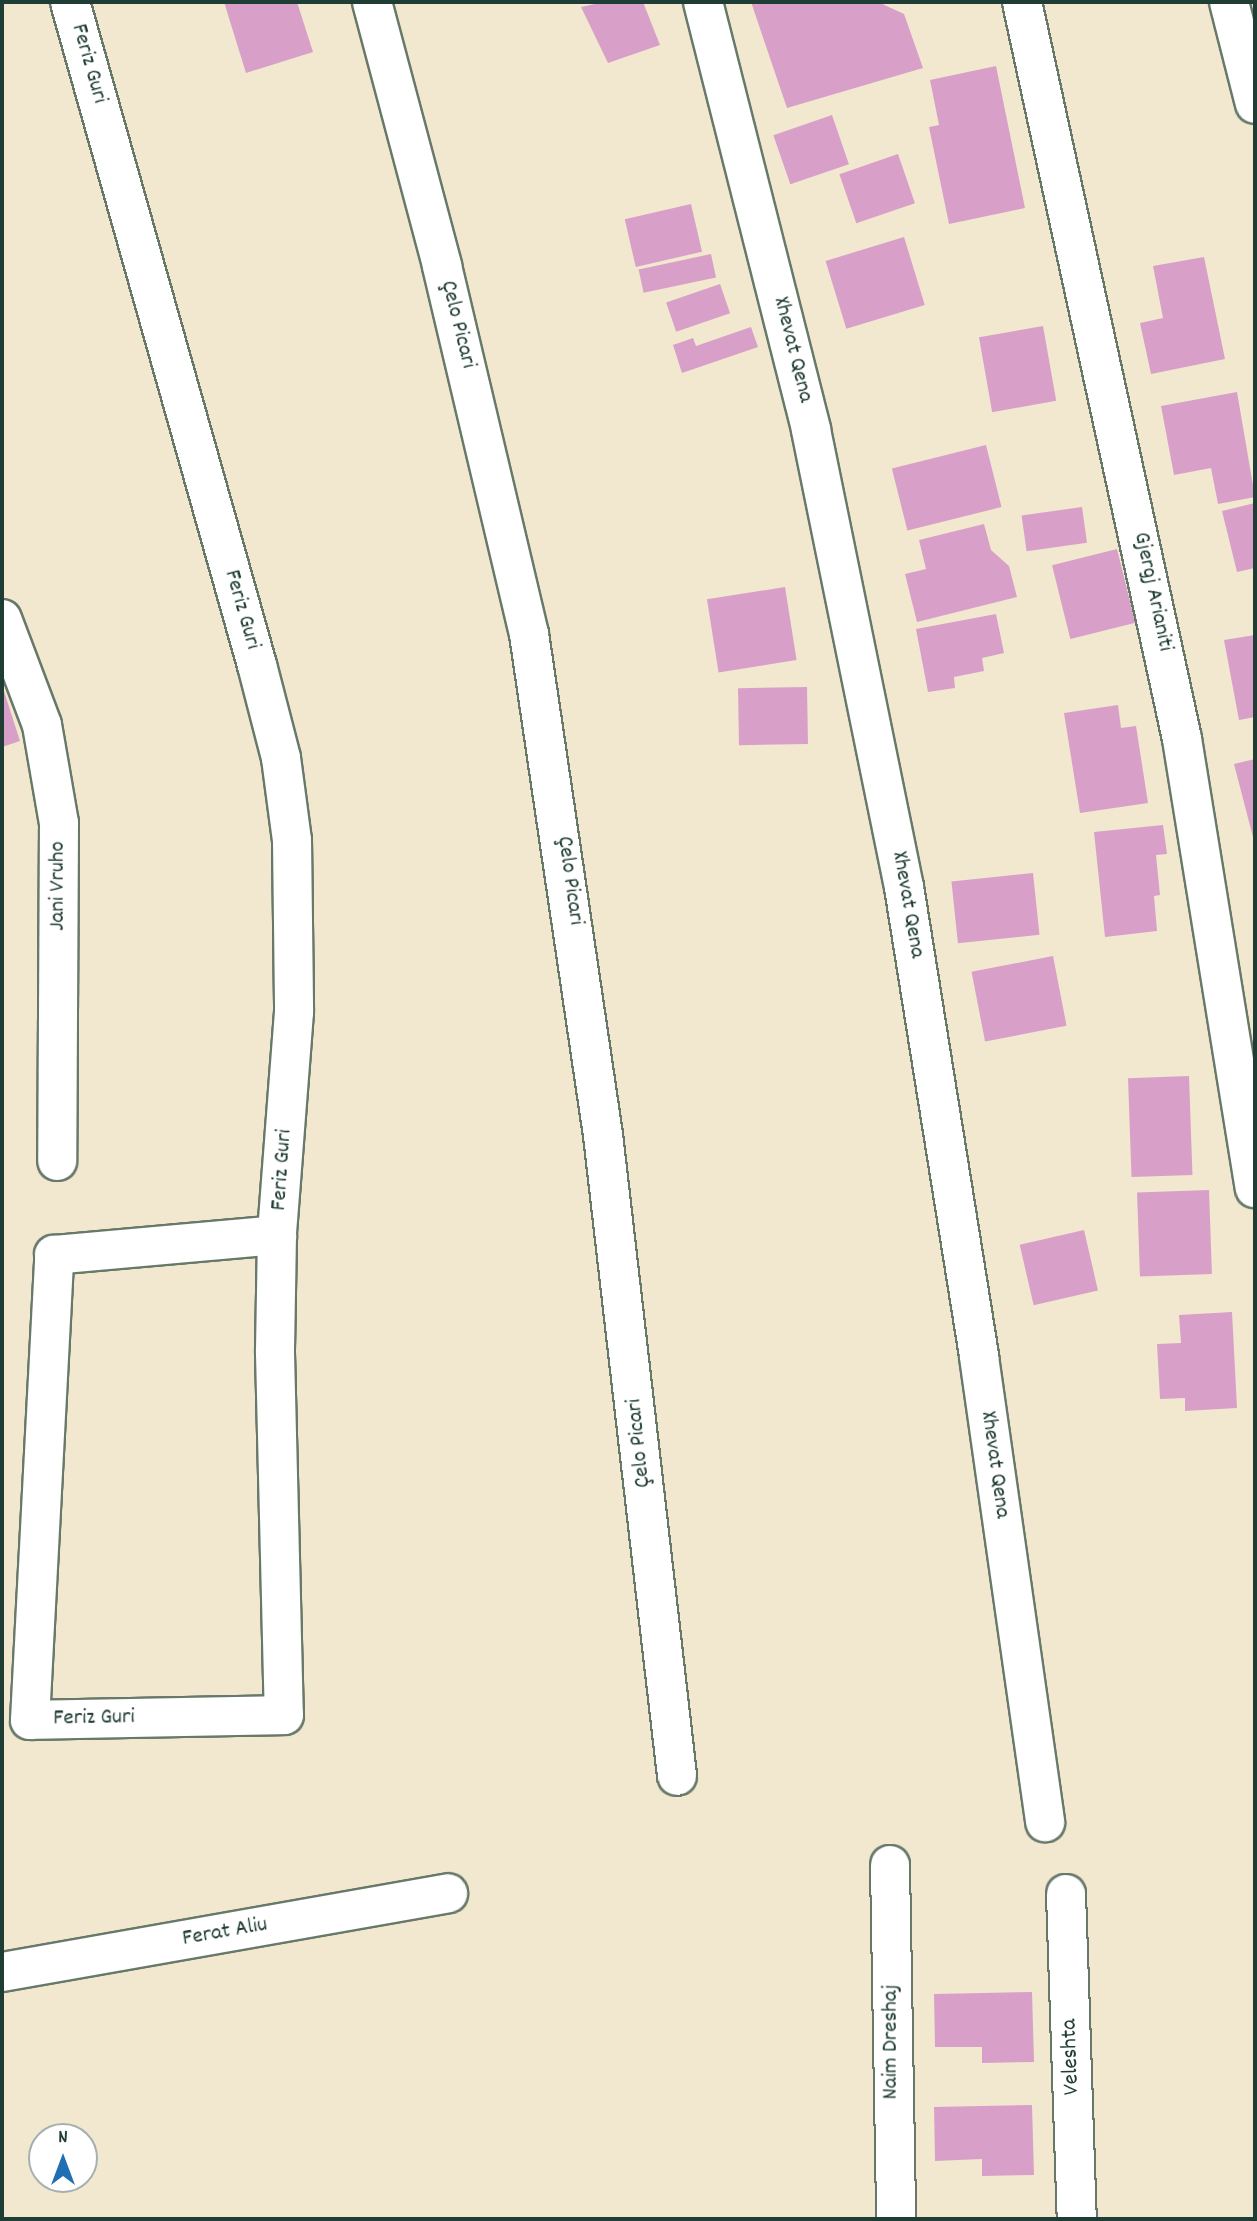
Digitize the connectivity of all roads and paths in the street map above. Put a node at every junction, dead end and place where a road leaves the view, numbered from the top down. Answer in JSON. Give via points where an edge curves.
{"nodes":[{"id":1,"x":70,"y":2,"type":"edge"},
{"id":2,"x":372,"y":2,"type":"edge"},
{"id":3,"x":703,"y":2,"type":"edge"},
{"id":4,"x":1021,"y":2,"type":"edge"},
{"id":5,"x":1229,"y":2,"type":"edge"},
{"id":6,"x":1255,"y":104,"type":"edge"},
{"id":7,"x":2,"y":619,"type":"edge"},
{"id":8,"x":57,"y":1161,"type":"dead end"},
{"id":9,"x":1255,"y":1188,"type":"edge"},
{"id":10,"x":277,"y":1235,"type":"junction"},
{"id":11,"x":677,"y":1776,"type":"dead end"},
{"id":12,"x":1045,"y":1822,"type":"dead end"},
{"id":13,"x":890,"y":1865,"type":"dead end"},
{"id":14,"x":448,"y":1893,"type":"dead end"},
{"id":15,"x":1066,"y":1894,"type":"dead end"},
{"id":16,"x":2,"y":1972,"type":"edge"},
{"id":17,"x":896,"y":2219,"type":"edge"},
{"id":18,"x":1077,"y":2219,"type":"edge"}],
"edges":[{"from":1,"to":10,"type":"street","name":"Feriz Guri","via":[[281,758],[297,926]]},
{"from":2,"to":11,"type":"street","name":"Çelo Picari","via":[[488,454],[534,660],[603,1135]]},
{"from":3,"to":12,"type":"street","name":"Xhevat Qena","via":[[814,443],[904,887],[979,1357]]},
{"from":4,"to":9,"type":"street","name":"Gjergj Arianiti","via":[[1182,738]]},
{"from":5,"to":6,"type":"street"},
{"from":7,"to":8,"type":"street","name":"Jani Vruho","via":[[41,725],[57,799]]},
{"from":10,"to":10,"type":"street","name":"Feriz Guri","via":[[54,1255],[30,1720],[284,1715],[275,1353]]},
{"from":13,"to":17,"type":"street","name":"Naim Dreshaj"},
{"from":14,"to":16,"type":"street","name":"Ferat Aliu"},
{"from":15,"to":18,"type":"street","name":"Veleshta"}]}
